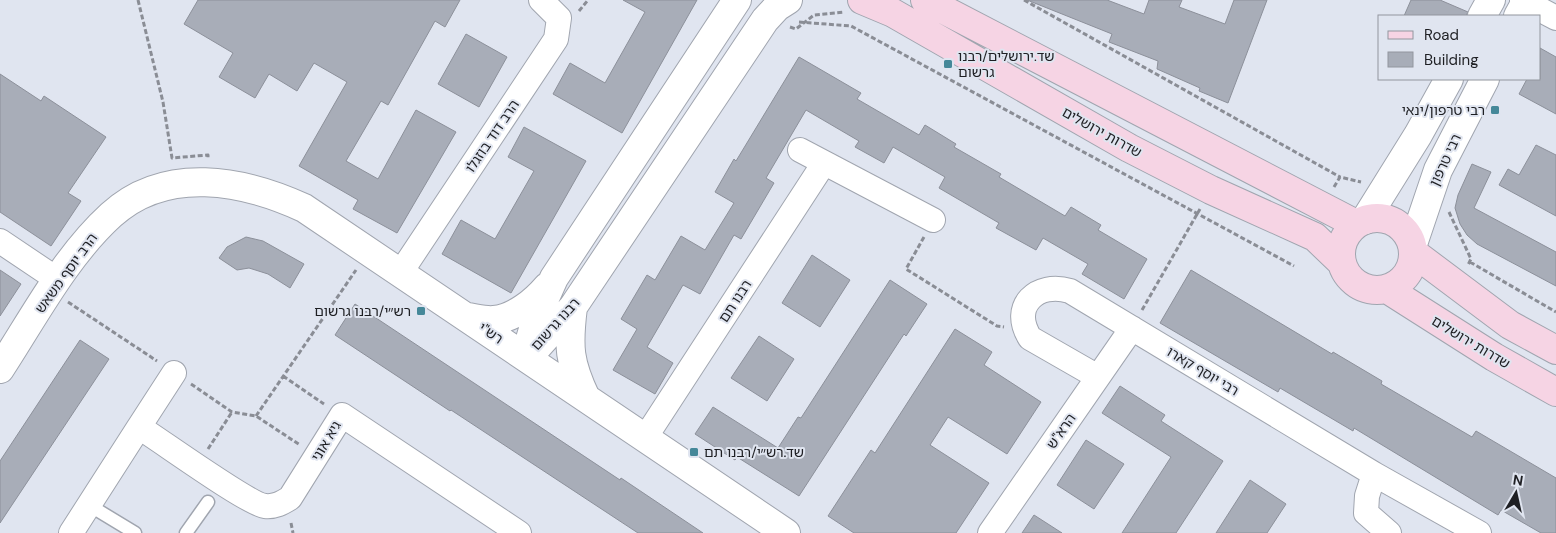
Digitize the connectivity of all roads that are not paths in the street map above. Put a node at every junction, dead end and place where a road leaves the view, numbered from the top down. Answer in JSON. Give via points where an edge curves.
{"nodes":[{"id":1,"x":541,"y":0,"type":"edge"},
{"id":2,"x":737,"y":0,"type":"edge"},
{"id":3,"x":788,"y":0,"type":"edge"},
{"id":4,"x":862,"y":0,"type":"edge"},
{"id":5,"x":924,"y":0,"type":"edge"},
{"id":6,"x":1491,"y":0,"type":"edge"},
{"id":7,"x":1523,"y":4,"type":"edge"},
{"id":8,"x":1483,"y":15,"type":"edge"},
{"id":9,"x":1556,"y":18,"type":"edge"},
{"id":10,"x":1448,"y":80,"type":"edge"},
{"id":11,"x":1485,"y":80,"type":"edge"},
{"id":12,"x":800,"y":150,"type":"dead end"},
{"id":13,"x":824,"y":163,"type":"junction"},
{"id":14,"x":177,"y":183,"type":"joint"},
{"id":15,"x":933,"y":220,"type":"road end"},
{"id":16,"x":1361,"y":222,"type":"junction"},
{"id":17,"x":0,"y":241,"type":"edge"},
{"id":18,"x":1413,"y":248,"type":"junction"},
{"id":19,"x":1341,"y":262,"type":"junction"},
{"id":20,"x":401,"y":272,"type":"junction"},
{"id":21,"x":554,"y":278,"type":"junction"},
{"id":22,"x":55,"y":286,"type":"junction"},
{"id":23,"x":1387,"y":290,"type":"junction"},
{"id":24,"x":573,"y":307,"type":"junction"},
{"id":25,"x":467,"y":317,"type":"junction"},
{"id":26,"x":1132,"y":328,"type":"junction"},
{"id":27,"x":1556,"y":350,"type":"edge"},
{"id":28,"x":525,"y":356,"type":"junction"},
{"id":29,"x":0,"y":369,"type":"edge"},
{"id":30,"x":174,"y":373,"type":"road end"},
{"id":31,"x":1098,"y":377,"type":"junction"},
{"id":32,"x":1556,"y":392,"type":"edge"},
{"id":33,"x":586,"y":398,"type":"junction"},
{"id":34,"x":139,"y":427,"type":"junction"},
{"id":35,"x":645,"y":438,"type":"junction"},
{"id":36,"x":1374,"y":474,"type":"junction"},
{"id":37,"x":208,"y":502,"type":"dead end"},
{"id":38,"x":89,"y":505,"type":"junction"},
{"id":39,"x":1465,"y":530,"type":"edge"},
{"id":40,"x":1385,"y":532,"type":"edge"},
{"id":41,"x":70,"y":533,"type":"edge"},
{"id":42,"x":135,"y":533,"type":"edge"},
{"id":43,"x":186,"y":533,"type":"edge"},
{"id":44,"x":519,"y":533,"type":"edge"},
{"id":45,"x":786,"y":533,"type":"edge"},
{"id":46,"x":990,"y":533,"type":"edge"}],
"edges":[{"from":1,"to":20,"type":"street","name":"הרב דוד בוזגלו","via":[[559,18],[556,39]]},
{"from":2,"to":21,"type":"street","name":"רבנו גרשום"},
{"from":3,"to":24,"type":"street","name":"רבנו גרשום","via":[[776,7],[766,20]]},
{"from":4,"to":19,"type":"main road","name":"שדרות ירושלים","via":[[893,13],[1129,148],[1315,237]]},
{"from":5,"to":16,"type":"main road"},
{"from":6,"to":8,"type":"street"},
{"from":7,"to":9,"type":"street"},
{"from":10,"to":16,"type":"street","via":[[1418,135]]},
{"from":11,"to":18,"type":"street","name":"רבי טרפון","via":[[1438,170]]},
{"from":12,"to":13,"type":"street"},
{"from":13,"to":15,"type":"street"},
{"from":13,"to":35,"type":"street","name":"רבנו תם"},
{"from":14,"to":20,"type":"street","name":"רש\"י","via":[[233,184],[271,193],[304,208]]},
{"from":14,"to":22,"type":"street","name":"הרב יוסף משאש","via":[[138,197],[112,214],[82,247]]},
{"from":16,"to":18,"type":"main road","via":[[1385,218],[1394,222],[1403,228]]},
{"from":16,"to":19,"type":"main road","via":[[1343,241]]},
{"from":17,"to":22,"type":"street"},
{"from":18,"to":23,"type":"main road","via":[[1410,272],[1404,280]]},
{"from":18,"to":27,"type":"main road","via":[[1510,325]]},
{"from":19,"to":23,"type":"main road","via":[[1348,277],[1362,288]]},
{"from":20,"to":25,"type":"street","name":"רש\"י"},
{"from":21,"to":25,"type":"street","via":[[536,299],[509,315],[494,320]]},
{"from":21,"to":28,"type":"street","name":"רבנו גרשום","via":[[537,316]]},
{"from":22,"to":29,"type":"street","name":"הרב יוסף משאש"},
{"from":23,"to":32,"type":"main road","name":"שדרות ירושלים","via":[[1494,358]]},
{"from":24,"to":28,"type":"street","name":"רבנו גרשום"},
{"from":24,"to":33,"type":"street","via":[[569,348],[574,373]]},
{"from":25,"to":28,"type":"street","name":"רש\"י"},
{"from":26,"to":31,"type":"street","name":"הרא\"ש"},
{"from":26,"to":31,"type":"street","name":"רבי יוסף קארו","via":[[1070,291],[1057,287],[1042,289],[1026,304],[1023,319],[1030,338]]},
{"from":26,"to":36,"type":"street","name":"רבי יוסף קארו"},
{"from":28,"to":33,"type":"street","name":"רש\"י"},
{"from":30,"to":34,"type":"street"},
{"from":31,"to":46,"type":"street","name":"הרא\"ש"},
{"from":33,"to":35,"type":"street","name":"רש\"י"},
{"from":34,"to":38,"type":"street"},
{"from":34,"to":44,"type":"street","name":"גיא אוני","via":[[244,497],[264,506],[280,504],[290,498],[342,415]]},
{"from":35,"to":45,"type":"street","name":"רש\"י"},
{"from":36,"to":39,"type":"street","name":"רבי יוסף קארו"},
{"from":36,"to":40,"type":"street","via":[[1366,496],[1366,513]]},
{"from":37,"to":43,"type":"lane"},
{"from":38,"to":41,"type":"street"},
{"from":38,"to":42,"type":"lane"}]}
